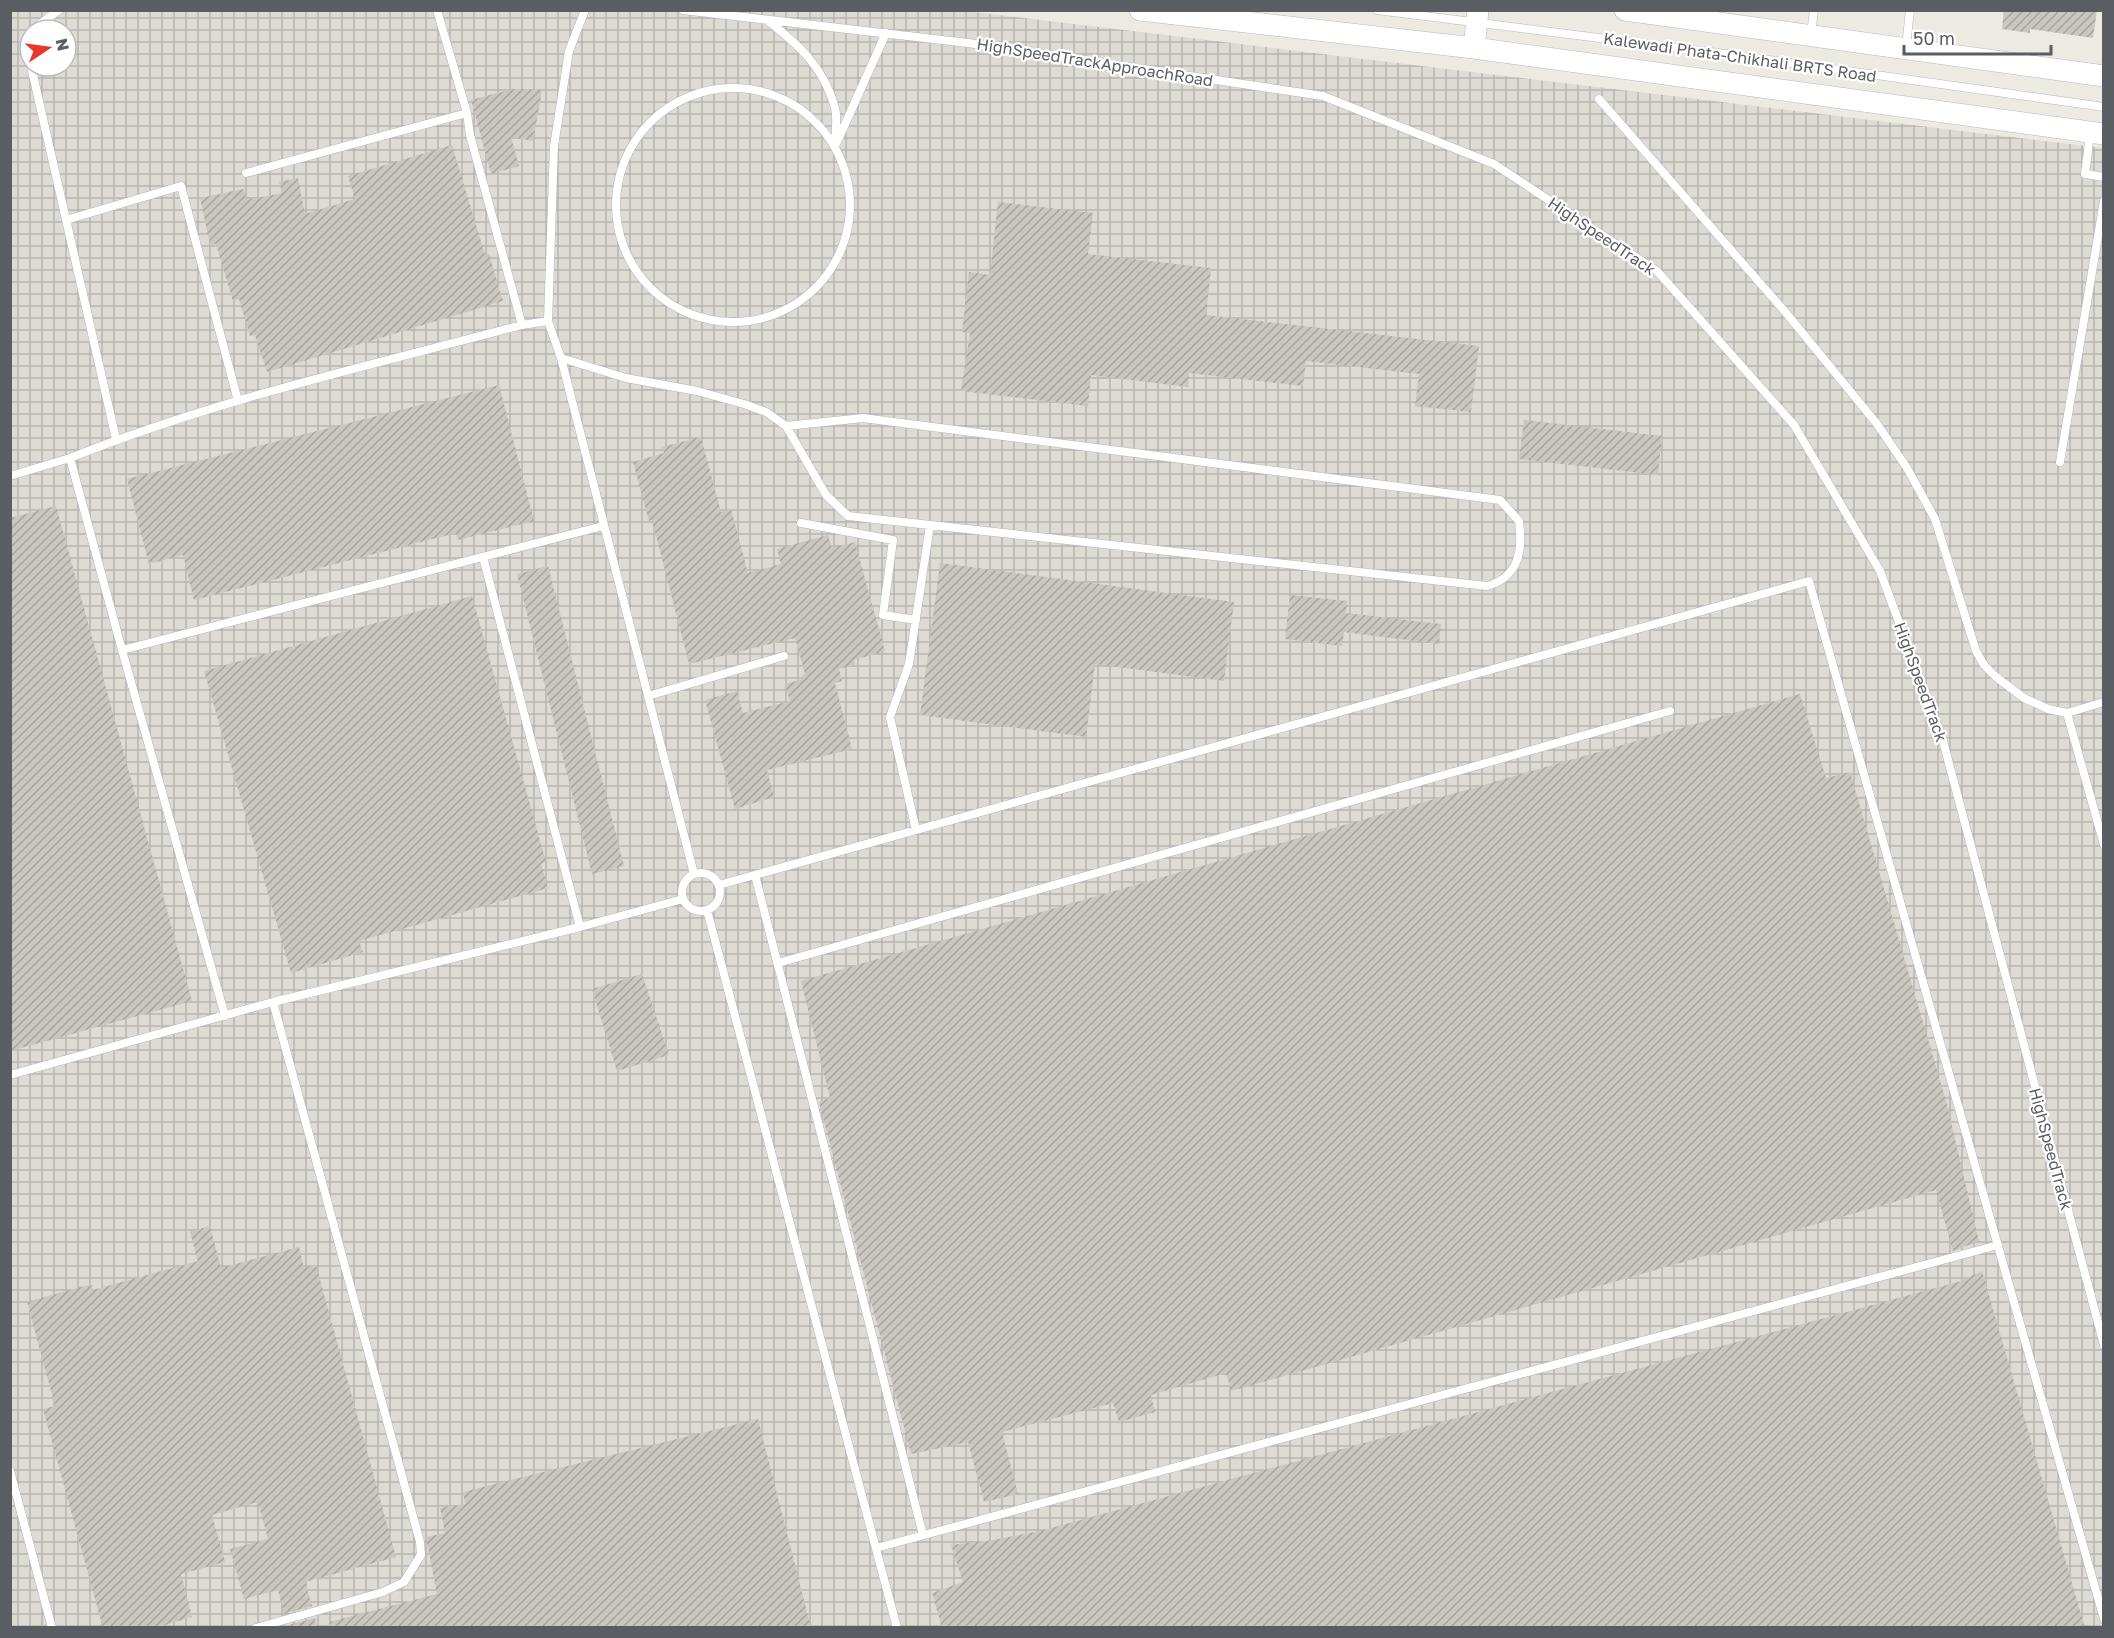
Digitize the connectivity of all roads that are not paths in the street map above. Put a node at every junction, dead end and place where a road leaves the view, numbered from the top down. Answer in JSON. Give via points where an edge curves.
{"nodes":[{"id":1,"x":438,"y":10,"type":"edge"},
{"id":2,"x":585,"y":10,"type":"edge"},
{"id":3,"x":683,"y":10,"type":"edge"},
{"id":4,"x":1140,"y":10,"type":"edge"},
{"id":5,"x":1377,"y":10,"type":"edge"},
{"id":6,"x":1814,"y":10,"type":"edge"},
{"id":7,"x":1910,"y":10,"type":"edge"},
{"id":8,"x":1635,"y":11,"type":"edge"},
{"id":9,"x":1685,"y":14,"type":"edge"},
{"id":10,"x":1478,"y":17,"type":"edge"},
{"id":11,"x":766,"y":20,"type":"junction"},
{"id":12,"x":886,"y":33,"type":"junction"},
{"id":13,"x":1811,"y":36,"type":"junction"},
{"id":14,"x":1474,"y":48,"type":"junction"},
{"id":15,"x":1906,"y":49,"type":"junction"},
{"id":16,"x":2103,"y":76,"type":"edge"},
{"id":17,"x":33,"y":78,"type":"edge"},
{"id":18,"x":1599,"y":99,"type":"dead end"},
{"id":19,"x":2103,"y":107,"type":"edge"},
{"id":20,"x":467,"y":113,"type":"junction"},
{"id":21,"x":2097,"y":133,"type":"edge"},
{"id":22,"x":835,"y":146,"type":"junction"},
{"id":23,"x":1494,"y":164,"type":"joint"},
{"id":24,"x":246,"y":173,"type":"dead end"},
{"id":25,"x":2103,"y":177,"type":"edge"},
{"id":26,"x":2103,"y":201,"type":"edge"},
{"id":27,"x":66,"y":220,"type":"junction"},
{"id":28,"x":548,"y":321,"type":"junction"},
{"id":29,"x":522,"y":325,"type":"junction"},
{"id":30,"x":561,"y":358,"type":"junction"},
{"id":31,"x":238,"y":401,"type":"junction"},
{"id":32,"x":786,"y":426,"type":"junction"},
{"id":33,"x":116,"y":439,"type":"junction"},
{"id":34,"x":70,"y":458,"type":"junction"},
{"id":35,"x":2060,"y":462,"type":"dead end"},
{"id":36,"x":10,"y":476,"type":"edge"},
{"id":37,"x":801,"y":523,"type":"dead end"},
{"id":38,"x":930,"y":525,"type":"junction"},
{"id":39,"x":603,"y":526,"type":"junction"},
{"id":40,"x":483,"y":557,"type":"junction"},
{"id":41,"x":916,"y":621,"type":"junction"},
{"id":42,"x":122,"y":650,"type":"junction"},
{"id":43,"x":784,"y":656,"type":"dead end"},
{"id":44,"x":648,"y":696,"type":"junction"},
{"id":45,"x":2103,"y":702,"type":"edge"},
{"id":46,"x":1670,"y":711,"type":"dead end"},
{"id":47,"x":2067,"y":712,"type":"junction"},
{"id":48,"x":916,"y":830,"type":"junction"},
{"id":49,"x":2103,"y":845,"type":"edge"},
{"id":50,"x":694,"y":874,"type":"junction"},
{"id":51,"x":755,"y":875,"type":"junction"},
{"id":52,"x":719,"y":885,"type":"junction"},
{"id":53,"x":683,"y":899,"type":"junction"},
{"id":54,"x":707,"y":910,"type":"junction"},
{"id":55,"x":580,"y":927,"type":"junction"},
{"id":56,"x":778,"y":963,"type":"junction"},
{"id":57,"x":273,"y":1002,"type":"junction"},
{"id":58,"x":225,"y":1016,"type":"junction"},
{"id":59,"x":10,"y":1075,"type":"edge"},
{"id":60,"x":1998,"y":1245,"type":"junction"},
{"id":61,"x":2103,"y":1345,"type":"edge"},
{"id":62,"x":10,"y":1471,"type":"edge"},
{"id":63,"x":923,"y":1535,"type":"junction"},
{"id":64,"x":876,"y":1548,"type":"junction"},
{"id":65,"x":2103,"y":1619,"type":"edge"},
{"id":66,"x":52,"y":1628,"type":"edge"},
{"id":67,"x":256,"y":1628,"type":"edge"},
{"id":68,"x":897,"y":1628,"type":"edge"}],
"edges":[{"from":1,"to":20,"type":"lane"},
{"from":2,"to":28,"type":"lane","via":[[569,51],[554,146]]},
{"from":3,"to":11,"type":"lane","name":"HighSpeedTrackApproachRoad"},
{"from":4,"to":14,"type":"main road"},
{"from":5,"to":10,"type":"lane","name":"Kalewadi Phata-Chikhali BRTS Road"},
{"from":6,"to":13,"type":"lane"},
{"from":7,"to":15,"type":"lane"},
{"from":8,"to":9,"type":"main road"},
{"from":9,"to":13,"type":"main road"},
{"from":10,"to":14,"type":"main road"},
{"from":10,"to":19,"type":"lane","name":"Kalewadi Phata-Chikhali BRTS Road"},
{"from":11,"to":12,"type":"lane","name":"HighSpeedTrackApproachRoad"},
{"from":11,"to":22,"type":"lane","via":[[798,44],[821,74],[836,110]]},
{"from":12,"to":22,"type":"lane"},
{"from":12,"to":23,"type":"lane","name":"HighSpeedTrackApproachRoad","via":[[1323,96]]},
{"from":13,"to":15,"type":"main road"},
{"from":14,"to":21,"type":"main road"},
{"from":15,"to":16,"type":"main road"},
{"from":17,"to":27,"type":"lane"},
{"from":18,"to":47,"type":"lane","via":[[1786,314],[1889,441],[1935,519],[1976,651],[1984,665],[2024,698],[2048,709]]},
{"from":20,"to":24,"type":"lane"},
{"from":20,"to":29,"type":"lane"},
{"from":21,"to":25,"type":"lane","via":[[2085,174]]},
{"from":22,"to":22,"type":"lane","via":[[809,115],[775,94],[736,87],[688,96],[662,110],[635,139],[619,175],[616,215],[626,254],[647,285],[676,309],[712,321],[750,322],[786,311],[817,288],[838,257],[850,221],[849,183]]},
{"from":23,"to":61,"type":"lane","name":"HighSpeedTrack","via":[[1657,271],[1794,425],[1880,571],[1943,741]]},
{"from":26,"to":35,"type":"lane"},
{"from":27,"to":31,"type":"lane","via":[[181,186]]},
{"from":27,"to":33,"type":"lane"},
{"from":28,"to":29,"type":"lane"},
{"from":28,"to":30,"type":"lane"},
{"from":29,"to":31,"type":"lane"},
{"from":30,"to":32,"type":"lane","via":[[626,378],[744,404],[766,412]]},
{"from":30,"to":39,"type":"lane"},
{"from":31,"to":33,"type":"lane"},
{"from":32,"to":38,"type":"lane","via":[[826,495],[848,516]]},
{"from":32,"to":38,"type":"lane","via":[[863,418],[1500,500],[1520,521],[1521,552],[1500,583],[1487,586]]},
{"from":33,"to":34,"type":"lane"},
{"from":34,"to":36,"type":"lane"},
{"from":34,"to":42,"type":"lane"},
{"from":37,"to":41,"type":"lane","via":[[893,540],[883,615]]},
{"from":38,"to":41,"type":"lane"},
{"from":39,"to":40,"type":"lane"},
{"from":39,"to":44,"type":"lane"},
{"from":40,"to":42,"type":"lane"},
{"from":40,"to":55,"type":"lane"},
{"from":41,"to":48,"type":"lane","via":[[909,664],[890,717]]},
{"from":42,"to":58,"type":"lane"},
{"from":43,"to":44,"type":"lane"},
{"from":44,"to":50,"type":"lane"},
{"from":45,"to":47,"type":"lane"},
{"from":46,"to":56,"type":"lane"},
{"from":47,"to":49,"type":"lane"},
{"from":48,"to":51,"type":"lane"},
{"from":48,"to":60,"type":"lane","via":[[1809,582]]},
{"from":50,"to":52,"type":"lane","via":[[712,876]]},
{"from":50,"to":53,"type":"lane","via":[[682,887]]},
{"from":51,"to":52,"type":"lane"},
{"from":51,"to":56,"type":"lane"},
{"from":52,"to":54,"type":"lane","via":[[719,900]]},
{"from":53,"to":54,"type":"lane","via":[[697,911]]},
{"from":53,"to":55,"type":"lane"},
{"from":54,"to":64,"type":"lane"},
{"from":55,"to":57,"type":"lane"},
{"from":56,"to":63,"type":"lane"},
{"from":57,"to":58,"type":"lane"},
{"from":57,"to":67,"type":"lane","via":[[421,1555],[404,1582],[383,1592]]},
{"from":58,"to":59,"type":"lane"},
{"from":60,"to":63,"type":"lane"},
{"from":60,"to":65,"type":"lane"},
{"from":62,"to":66,"type":"lane"},
{"from":63,"to":64,"type":"lane"},
{"from":64,"to":68,"type":"lane"}]}
